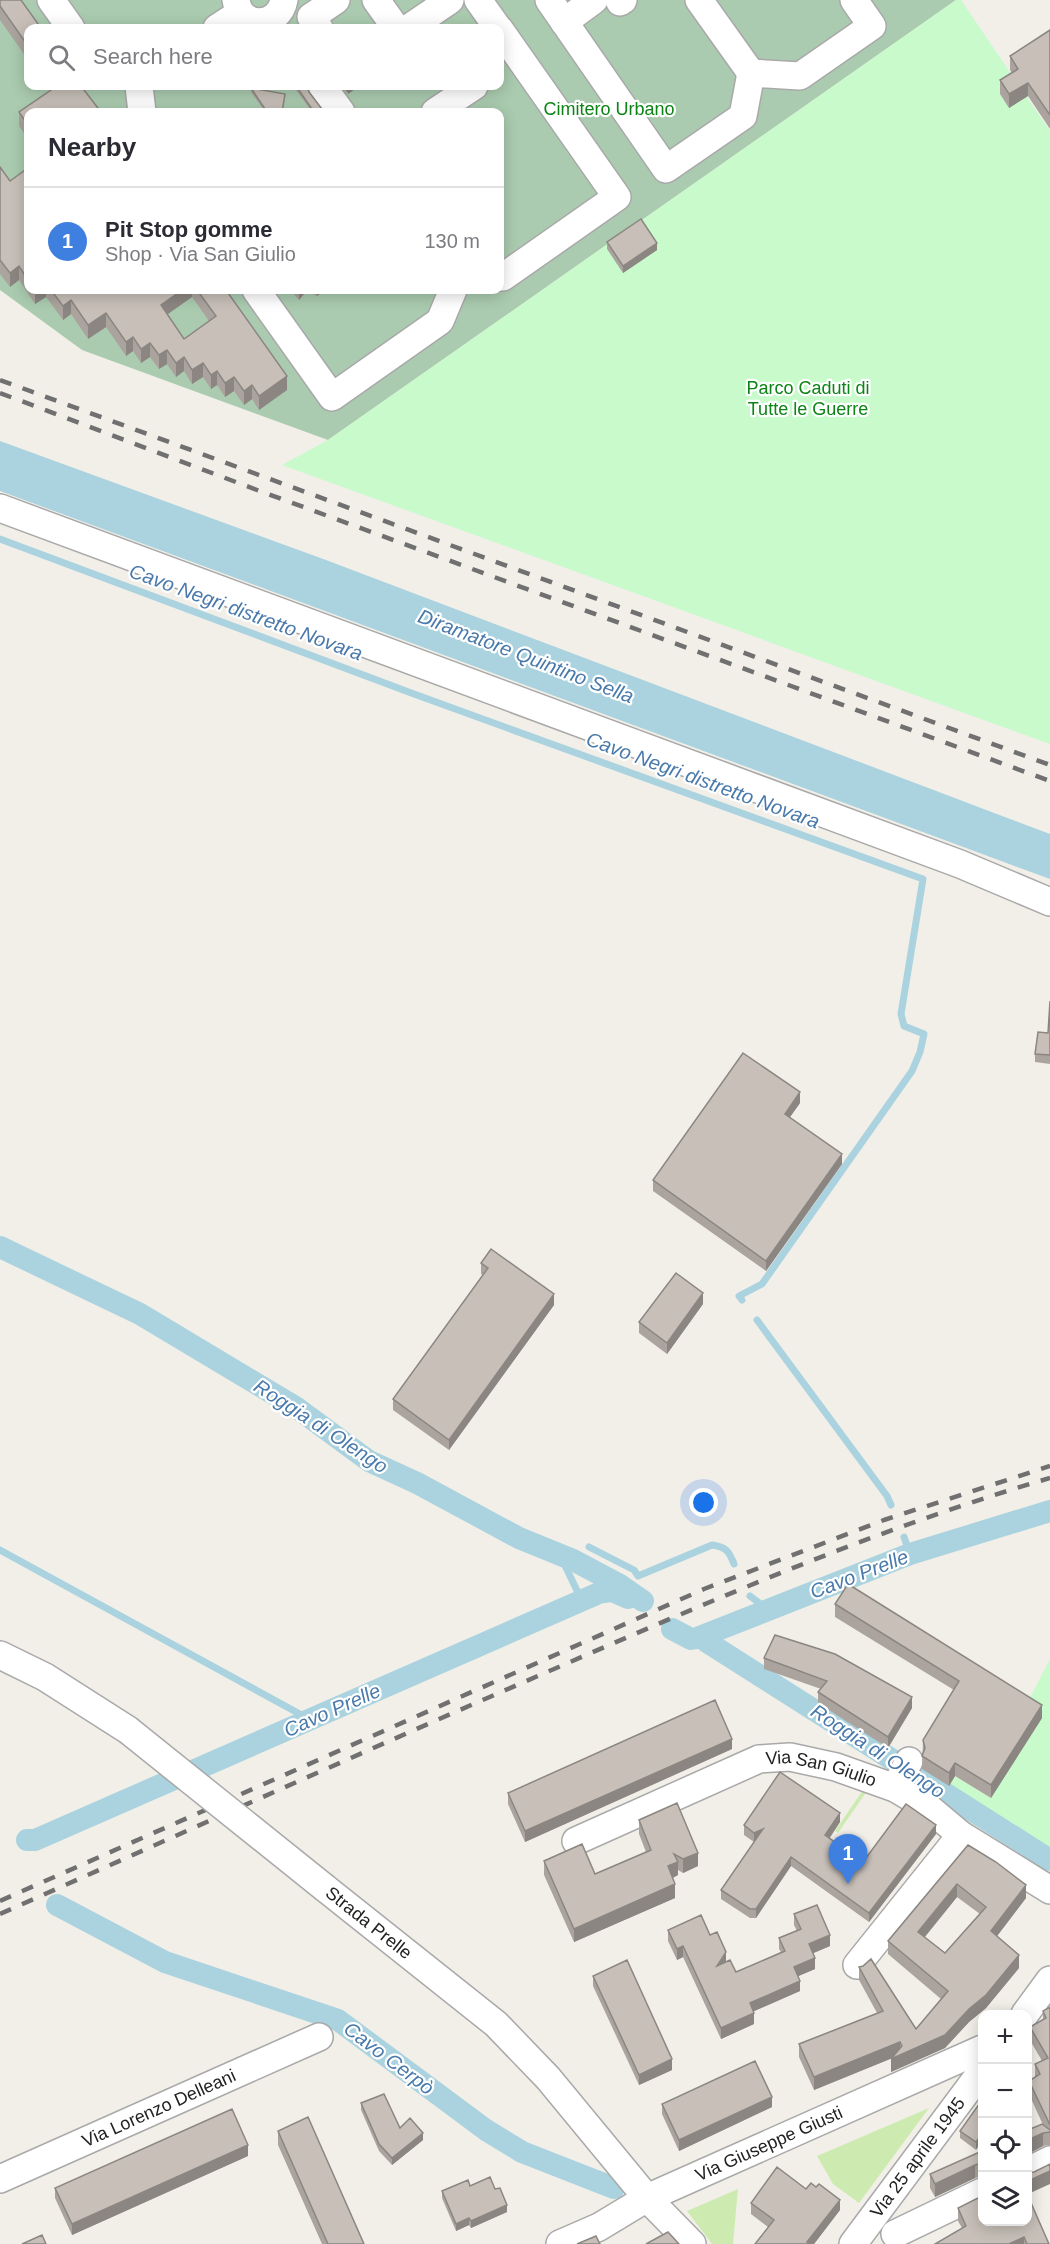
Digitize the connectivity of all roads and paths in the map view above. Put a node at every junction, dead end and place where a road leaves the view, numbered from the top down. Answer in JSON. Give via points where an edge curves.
{"nodes":[{"id":1,"x":51,"y":0,"type":"edge"},
{"id":2,"x":336,"y":0,"type":"edge"},
{"id":3,"x":376,"y":0,"type":"edge"},
{"id":4,"x":450,"y":0,"type":"edge"},
{"id":5,"x":478,"y":0,"type":"edge"},
{"id":6,"x":549,"y":0,"type":"edge"},
{"id":7,"x":594,"y":0,"type":"edge"},
{"id":8,"x":699,"y":0,"type":"edge"},
{"id":9,"x":854,"y":0,"type":"edge"},
{"id":10,"x":238,"y":6,"type":"edge"},
{"id":11,"x":280,"y":16,"type":"edge"},
{"id":12,"x":564,"y":22,"type":"junction"},
{"id":13,"x":68,"y":24,"type":"edge"},
{"id":14,"x":222,"y":24,"type":"edge"},
{"id":15,"x":311,"y":24,"type":"edge"},
{"id":16,"x":393,"y":24,"type":"edge"},
{"id":17,"x":415,"y":24,"type":"edge"},
{"id":18,"x":492,"y":24,"type":"edge"},
{"id":19,"x":504,"y":44,"type":"edge"},
{"id":20,"x":751,"y":73,"type":"junction"},
{"id":21,"x":140,"y":90,"type":"edge"},
{"id":22,"x":327,"y":90,"type":"edge"},
{"id":23,"x":468,"y":90,"type":"edge"},
{"id":24,"x":142,"y":108,"type":"edge"},
{"id":25,"x":338,"y":108,"type":"edge"},
{"id":26,"x":441,"y":108,"type":"edge"},
{"id":27,"x":504,"y":276,"type":"edge"},
{"id":28,"x":259,"y":294,"type":"edge"},
{"id":29,"x":451,"y":294,"type":"edge"},
{"id":30,"x":0,"y":508,"type":"edge"},
{"id":31,"x":1050,"y":902,"type":"edge"},
{"id":32,"x":0,"y":1655,"type":"edge"},
{"id":33,"x":961,"y":1835,"type":"junction"},
{"id":34,"x":576,"y":1841,"type":"dead end"},
{"id":35,"x":1050,"y":1890,"type":"edge"},
{"id":36,"x":857,"y":1965,"type":"edge"},
{"id":37,"x":1050,"y":1980,"type":"edge"},
{"id":38,"x":1027,"y":2010,"type":"edge"},
{"id":39,"x":319,"y":2037,"type":"dead end"},
{"id":40,"x":978,"y":2051,"type":"edge"},
{"id":41,"x":978,"y":2076,"type":"edge"},
{"id":42,"x":1050,"y":2160,"type":"edge"},
{"id":43,"x":1032,"y":2169,"type":"edge"},
{"id":44,"x":0,"y":2179,"type":"edge"},
{"id":45,"x":978,"y":2195,"type":"edge"},
{"id":46,"x":647,"y":2198,"type":"junction"},
{"id":47,"x":895,"y":2234,"type":"dead end"},
{"id":48,"x":560,"y":2244,"type":"edge"},
{"id":49,"x":692,"y":2244,"type":"edge"},
{"id":50,"x":853,"y":2244,"type":"edge"}],
"edges":[{"from":1,"to":13,"type":"street"},
{"from":2,"to":15,"type":"street","via":[[311,17]]},
{"from":3,"to":16,"type":"street"},
{"from":4,"to":17,"type":"street"},
{"from":5,"to":18,"type":"street"},
{"from":6,"to":12,"type":"street"},
{"from":7,"to":12,"type":"street"},
{"from":8,"to":20,"type":"street"},
{"from":9,"to":20,"type":"street","via":[[872,26],[800,76]]},
{"from":10,"to":11,"type":"street","via":[[246,18],[260,23]]},
{"from":10,"to":14,"type":"street"},
{"from":12,"to":20,"type":"street","via":[[666,169],[743,116]]},
{"from":19,"to":27,"type":"street","via":[[617,197]]},
{"from":21,"to":24,"type":"street"},
{"from":22,"to":25,"type":"street"},
{"from":23,"to":26,"type":"street"},
{"from":28,"to":29,"type":"street","via":[[332,397],[440,321]]},
{"from":30,"to":31,"type":"street","via":[[960,864]]},
{"from":32,"to":46,"type":"street","name":"Strada Prelle","bridge":true,"via":[[45,1677],[128,1730],[496,2024],[548,2078]]},
{"from":33,"to":34,"type":"street","name":"Via San Giulio","via":[[930,1809],[902,1774],[790,1757],[759,1759]]},
{"from":33,"to":35,"type":"street","name":"Via San Giulio"},
{"from":33,"to":36,"type":"street"},
{"from":37,"to":38,"type":"street"},
{"from":39,"to":44,"type":"street","name":"Via Lorenzo Delleani"},
{"from":40,"to":46,"type":"street","name":"Via Giuseppe Giusti"},
{"from":41,"to":50,"type":"street","name":"Via 25 aprile 1945"},
{"from":42,"to":43,"type":"street"},
{"from":45,"to":47,"type":"street"},
{"from":46,"to":48,"type":"street","name":"Via Giuseppe Giusti","via":[[599,2227]]},
{"from":46,"to":49,"type":"street","name":"Strada Prelle"}]}
